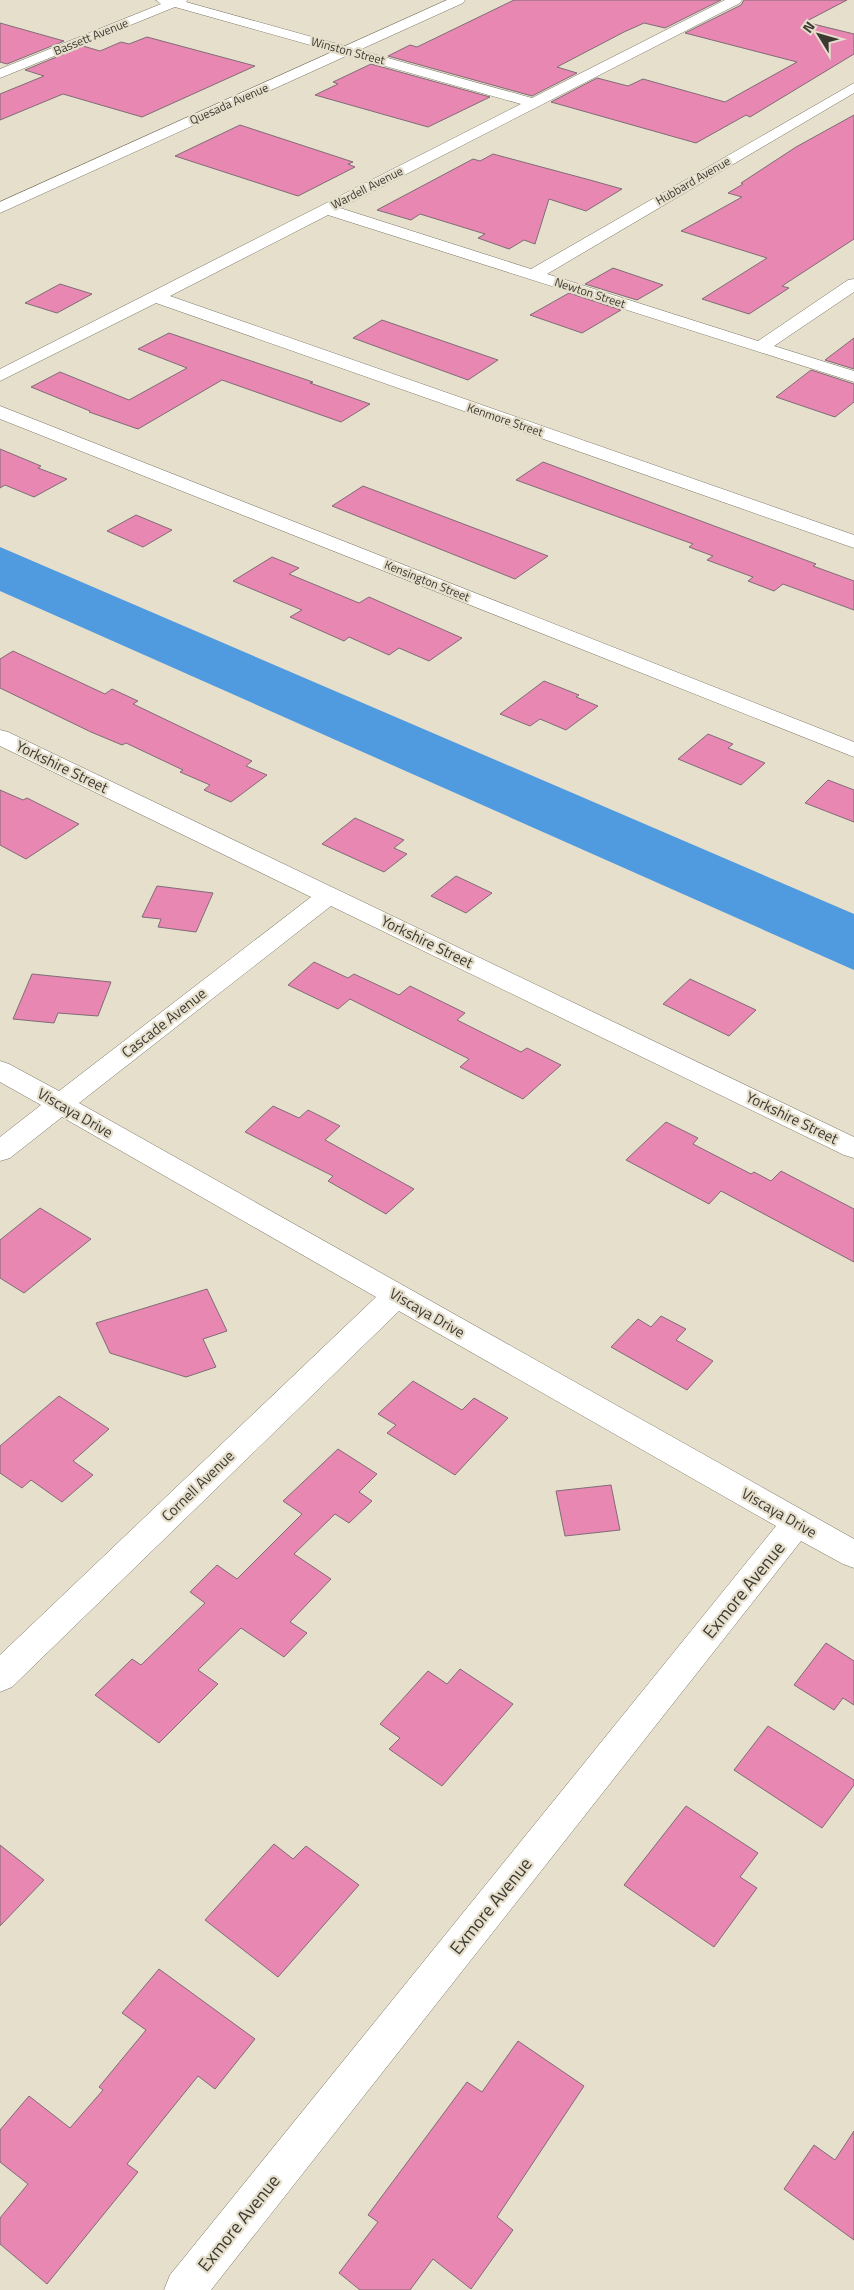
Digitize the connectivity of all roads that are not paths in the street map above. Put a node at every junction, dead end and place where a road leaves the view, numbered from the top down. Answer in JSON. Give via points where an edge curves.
{"nodes":[{"id":1,"x":458,"y":0,"type":"edge"},
{"id":2,"x":735,"y":0,"type":"edge"},
{"id":3,"x":172,"y":1,"type":"edge"},
{"id":4,"x":346,"y":51,"type":"junction"},
{"id":5,"x":0,"y":74,"type":"edge"},
{"id":6,"x":854,"y":87,"type":"edge"},
{"id":7,"x":534,"y":103,"type":"junction"},
{"id":8,"x":0,"y":208,"type":"edge"},
{"id":9,"x":326,"y":210,"type":"junction"},
{"id":10,"x":533,"y":275,"type":"junction"},
{"id":11,"x":854,"y":284,"type":"edge"},
{"id":12,"x":156,"y":297,"type":"junction"},
{"id":13,"x":761,"y":347,"type":"junction"},
{"id":14,"x":0,"y":376,"type":"edge"},
{"id":15,"x":854,"y":376,"type":"edge"},
{"id":16,"x":0,"y":412,"type":"edge"},
{"id":17,"x":854,"y":542,"type":"edge"},
{"id":18,"x":0,"y":737,"type":"edge"},
{"id":19,"x":854,"y":750,"type":"edge"},
{"id":20,"x":329,"y":895,"type":"junction"},
{"id":21,"x":0,"y":1070,"type":"edge"},
{"id":22,"x":60,"y":1104,"type":"junction"},
{"id":23,"x":854,"y":1148,"type":"edge"},
{"id":24,"x":0,"y":1152,"type":"edge"},
{"id":25,"x":397,"y":1295,"type":"junction"},
{"id":26,"x":797,"y":1523,"type":"junction"},
{"id":27,"x":854,"y":1555,"type":"edge"},
{"id":28,"x":0,"y":1677,"type":"edge"},
{"id":29,"x":186,"y":2290,"type":"edge"}],
"edges":[{"from":1,"to":4,"type":"street","name":"Quesada Avenue"},
{"from":2,"to":7,"type":"street","name":"Wardell Avenue"},
{"from":3,"to":4,"type":"street","name":"Winston Street"},
{"from":3,"to":5,"type":"street","name":"Bassett Avenue"},
{"from":4,"to":7,"type":"street","name":"Winston Street"},
{"from":4,"to":8,"type":"street","name":"Quesada Avenue"},
{"from":6,"to":10,"type":"street","name":"Hubbard Avenue"},
{"from":7,"to":9,"type":"street","name":"Wardell Avenue"},
{"from":9,"to":10,"type":"street","name":"Newton Street"},
{"from":9,"to":12,"type":"street","name":"Wardell Avenue"},
{"from":10,"to":13,"type":"street","name":"Newton Street"},
{"from":11,"to":13,"type":"street"},
{"from":12,"to":14,"type":"street","name":"Wardell Avenue"},
{"from":12,"to":17,"type":"street","name":"Kenmore Street"},
{"from":13,"to":15,"type":"street","name":"Newton Street"},
{"from":16,"to":19,"type":"street","name":"Kensington Street"},
{"from":18,"to":20,"type":"street","name":"Yorkshire Street"},
{"from":20,"to":22,"type":"street","name":"Cascade Avenue"},
{"from":20,"to":23,"type":"street","name":"Yorkshire Street"},
{"from":21,"to":22,"type":"street","name":"Viscaya Drive"},
{"from":22,"to":24,"type":"street","name":"Cascade Avenue"},
{"from":22,"to":25,"type":"street","name":"Viscaya Drive"},
{"from":25,"to":26,"type":"street","name":"Viscaya Drive"},
{"from":25,"to":28,"type":"street","name":"Cornell Avenue"},
{"from":26,"to":27,"type":"street","name":"Viscaya Drive"},
{"from":26,"to":29,"type":"street","name":"Exmore Avenue"}]}
